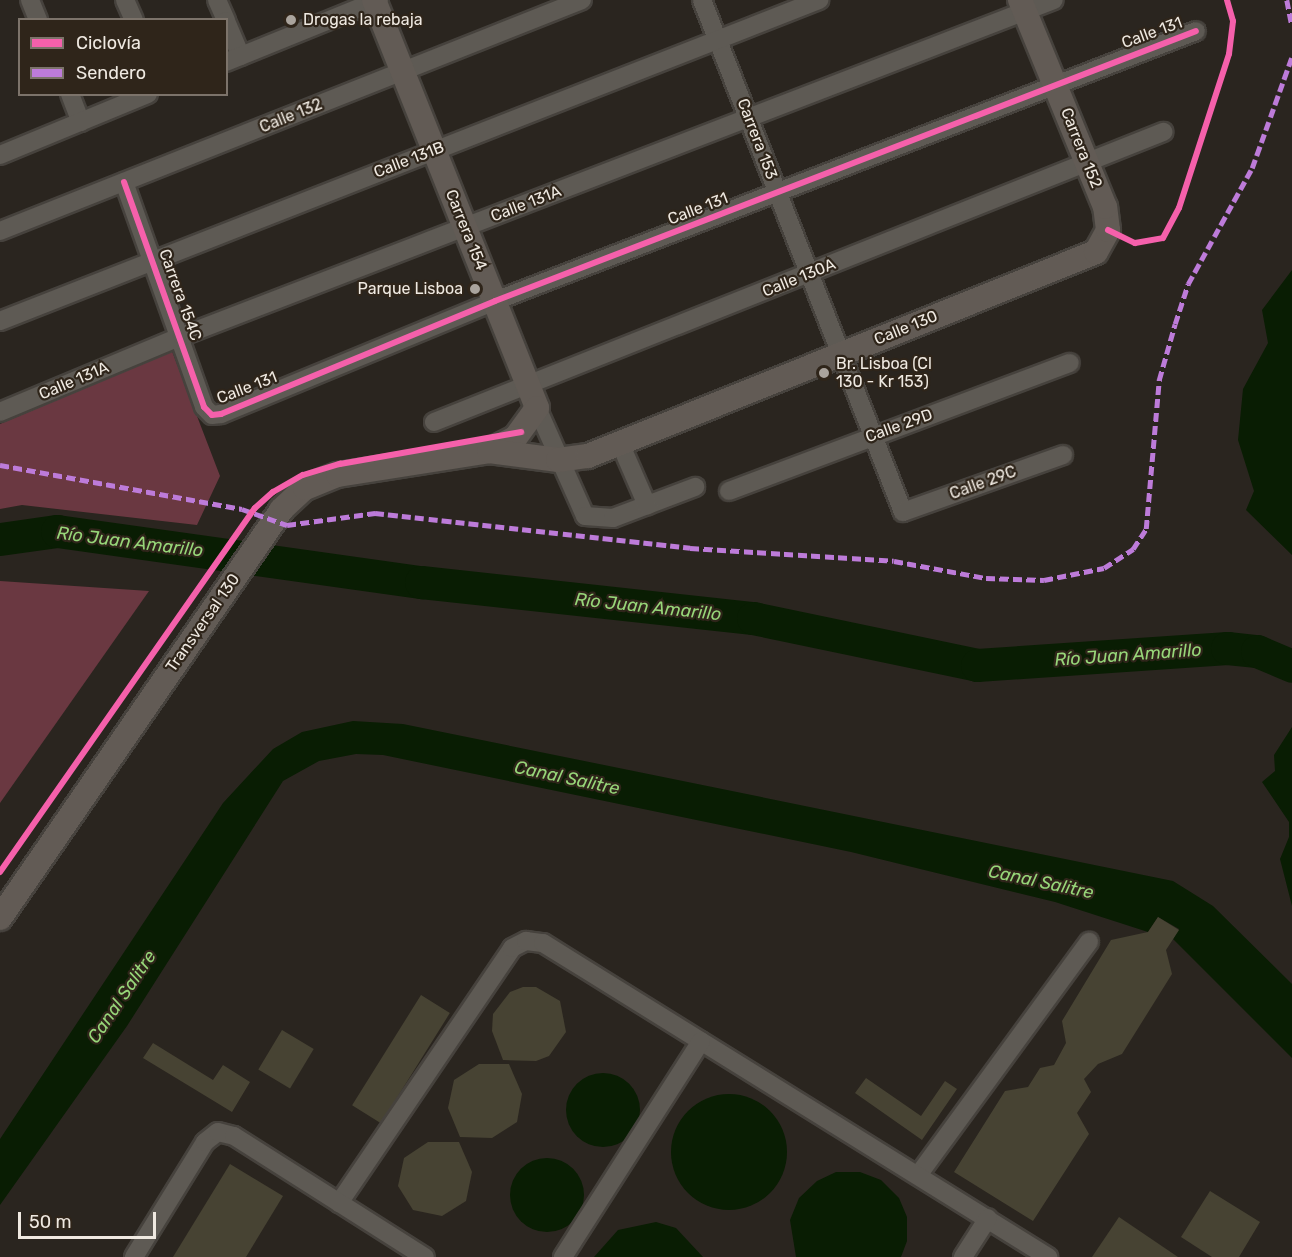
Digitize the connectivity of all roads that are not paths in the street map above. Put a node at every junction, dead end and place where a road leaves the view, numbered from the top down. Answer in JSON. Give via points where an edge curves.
{"nodes":[{"id":1,"x":30,"y":0,"type":"edge"},
{"id":2,"x":125,"y":0,"type":"edge"},
{"id":3,"x":218,"y":0,"type":"edge"},
{"id":4,"x":582,"y":0,"type":"edge"},
{"id":5,"x":702,"y":0,"type":"edge"},
{"id":6,"x":819,"y":0,"type":"edge"},
{"id":7,"x":1054,"y":0,"type":"edge"},
{"id":8,"x":376,"y":1,"type":"edge"},
{"id":9,"x":1023,"y":6,"type":"edge"},
{"id":10,"x":37,"y":18,"type":"edge"},
{"id":11,"x":133,"y":18,"type":"edge"},
{"id":12,"x":225,"y":18,"type":"edge"},
{"id":13,"x":228,"y":30,"type":"edge"},
{"id":14,"x":1196,"y":32,"type":"dead end"},
{"id":15,"x":718,"y":40,"type":"junction"},
{"id":16,"x":234,"y":59,"type":"edge"},
{"id":17,"x":402,"y":71,"type":"junction"},
{"id":18,"x":1055,"y":85,"type":"junction"},
{"id":19,"x":71,"y":96,"type":"edge"},
{"id":20,"x":143,"y":96,"type":"edge"},
{"id":21,"x":749,"y":120,"type":"junction"},
{"id":22,"x":81,"y":122,"type":"junction"},
{"id":23,"x":1163,"y":132,"type":"dead end"},
{"id":24,"x":1,"y":151,"type":"edge"},
{"id":25,"x":434,"y":151,"type":"junction"},
{"id":26,"x":1087,"y":162,"type":"junction"},
{"id":27,"x":124,"y":182,"type":"junction"},
{"id":28,"x":778,"y":193,"type":"junction"},
{"id":29,"x":465,"y":227,"type":"junction"},
{"id":30,"x":1108,"y":230,"type":"joint"},
{"id":31,"x":0,"y":231,"type":"edge"},
{"id":32,"x":154,"y":261,"type":"junction"},
{"id":33,"x":810,"y":274,"type":"junction"},
{"id":34,"x":495,"y":302,"type":"junction"},
{"id":35,"x":0,"y":321,"type":"edge"},
{"id":36,"x":182,"y":336,"type":"junction"},
{"id":37,"x":842,"y":354,"type":"junction"},
{"id":38,"x":1070,"y":363,"type":"dead end"},
{"id":39,"x":533,"y":398,"type":"junction"},
{"id":40,"x":0,"y":412,"type":"edge"},
{"id":41,"x":212,"y":415,"type":"joint"},
{"id":42,"x":434,"y":422,"type":"dead end"},
{"id":43,"x":874,"y":436,"type":"junction"},
{"id":44,"x":620,"y":443,"type":"junction"},
{"id":45,"x":489,"y":451,"type":"junction"},
{"id":46,"x":1063,"y":455,"type":"dead end"},
{"id":47,"x":558,"y":460,"type":"junction"},
{"id":48,"x":695,"y":487,"type":"dead end"},
{"id":49,"x":729,"y":490,"type":"dead end"},
{"id":50,"x":647,"y":505,"type":"junction"},
{"id":51,"x":904,"y":513,"type":"joint"},
{"id":52,"x":0,"y":918,"type":"edge"},
{"id":53,"x":1089,"y":942,"type":"dead end"},
{"id":54,"x":701,"y":1041,"type":"junction"},
{"id":55,"x":919,"y":1174,"type":"junction"},
{"id":56,"x":339,"y":1203,"type":"junction"},
{"id":57,"x":988,"y":1218,"type":"junction"},
{"id":58,"x":134,"y":1257,"type":"edge"},
{"id":59,"x":425,"y":1257,"type":"edge"},
{"id":60,"x":563,"y":1257,"type":"edge"},
{"id":61,"x":963,"y":1257,"type":"edge"},
{"id":62,"x":1048,"y":1257,"type":"edge"}],
"edges":[{"from":1,"to":10,"type":"street"},
{"from":2,"to":11,"type":"street"},
{"from":3,"to":12,"type":"street"},
{"from":4,"to":17,"type":"street","name":"Calle 132"},
{"from":5,"to":15,"type":"street","name":"Carrera 153"},
{"from":6,"to":15,"type":"street","name":"Calle 131B"},
{"from":7,"to":9,"type":"street","name":"Calle 131A"},
{"from":8,"to":16,"type":"street"},
{"from":8,"to":17,"type":"main road","name":"Carrera 154"},
{"from":9,"to":18,"type":"main road","name":"Carrera 152"},
{"from":9,"to":21,"type":"street","name":"Calle 131A"},
{"from":13,"to":16,"type":"street"},
{"from":14,"to":18,"type":"street","name":"Calle 131"},
{"from":15,"to":21,"type":"street","name":"Carrera 153"},
{"from":15,"to":25,"type":"street","name":"Calle 131B"},
{"from":17,"to":25,"type":"main road","name":"Carrera 154"},
{"from":17,"to":27,"type":"street","name":"Calle 132"},
{"from":18,"to":26,"type":"main road","name":"Carrera 152"},
{"from":18,"to":28,"type":"street","name":"Calle 131"},
{"from":19,"to":22,"type":"street"},
{"from":20,"to":22,"type":"street"},
{"from":21,"to":28,"type":"street","name":"Carrera 153"},
{"from":21,"to":29,"type":"street","name":"Calle 131A"},
{"from":22,"to":24,"type":"street"},
{"from":23,"to":26,"type":"street","name":"Calle 130A"},
{"from":25,"to":29,"type":"main road","name":"Carrera 154"},
{"from":25,"to":32,"type":"street","name":"Calle 131B"},
{"from":26,"to":30,"type":"main road","name":"Carrera 152","via":[[1105,207]]},
{"from":26,"to":33,"type":"street","name":"Calle 130A"},
{"from":27,"to":31,"type":"street","name":"Calle 132"},
{"from":27,"to":32,"type":"street","name":"Carrera 154C"},
{"from":28,"to":33,"type":"street","name":"Carrera 153"},
{"from":28,"to":34,"type":"street","name":"Calle 131"},
{"from":29,"to":34,"type":"main road","name":"Carrera 154"},
{"from":29,"to":36,"type":"street","name":"Calle 131A"},
{"from":30,"to":37,"type":"main road","name":"Calle 130","via":[[1104,242],[1085,257]]},
{"from":32,"to":35,"type":"street","name":"Calle 131B"},
{"from":32,"to":36,"type":"street","name":"Carrera 154C"},
{"from":33,"to":37,"type":"street","name":"Carrera 153"},
{"from":33,"to":39,"type":"street","name":"Calle 130A"},
{"from":34,"to":39,"type":"main road","name":"Carrera 154"},
{"from":34,"to":41,"type":"street","name":"Calle 131"},
{"from":36,"to":40,"type":"street","name":"Calle 131A"},
{"from":36,"to":41,"type":"street","name":"Carrera 154C","via":[[204,407]]},
{"from":37,"to":43,"type":"street","name":"Carrera 153"},
{"from":37,"to":44,"type":"main road","name":"Calle 130"},
{"from":38,"to":43,"type":"street","name":"Calle 29D"},
{"from":39,"to":42,"type":"street","name":"Calle 130A"},
{"from":39,"to":45,"type":"main road","name":"Transversal 130","via":[[515,438]]},
{"from":39,"to":47,"type":"street","name":"Carrera 154"},
{"from":43,"to":49,"type":"street","name":"Calle 29D"},
{"from":43,"to":51,"type":"street","name":"Carrera 153"},
{"from":44,"to":47,"type":"main road","name":"Calle 130","via":[[579,458]]},
{"from":44,"to":50,"type":"street"},
{"from":45,"to":47,"type":"main road","name":"Transversal 130"},
{"from":45,"to":52,"type":"main road","name":"Transversal 130","via":[[338,475],[305,488],[281,510]]},
{"from":46,"to":51,"type":"street","name":"Calle 29C"},
{"from":47,"to":50,"type":"street","name":"Carrera 154","via":[[585,516],[613,518]]},
{"from":48,"to":50,"type":"street"},
{"from":53,"to":55,"type":"street"},
{"from":54,"to":55,"type":"street"},
{"from":54,"to":56,"type":"street","via":[[543,943],[526,941],[512,948]]},
{"from":54,"to":60,"type":"street"},
{"from":55,"to":57,"type":"street"},
{"from":56,"to":58,"type":"street","via":[[234,1136],[218,1132],[205,1142]]},
{"from":56,"to":59,"type":"street"},
{"from":57,"to":61,"type":"street"},
{"from":57,"to":62,"type":"street"}]}
